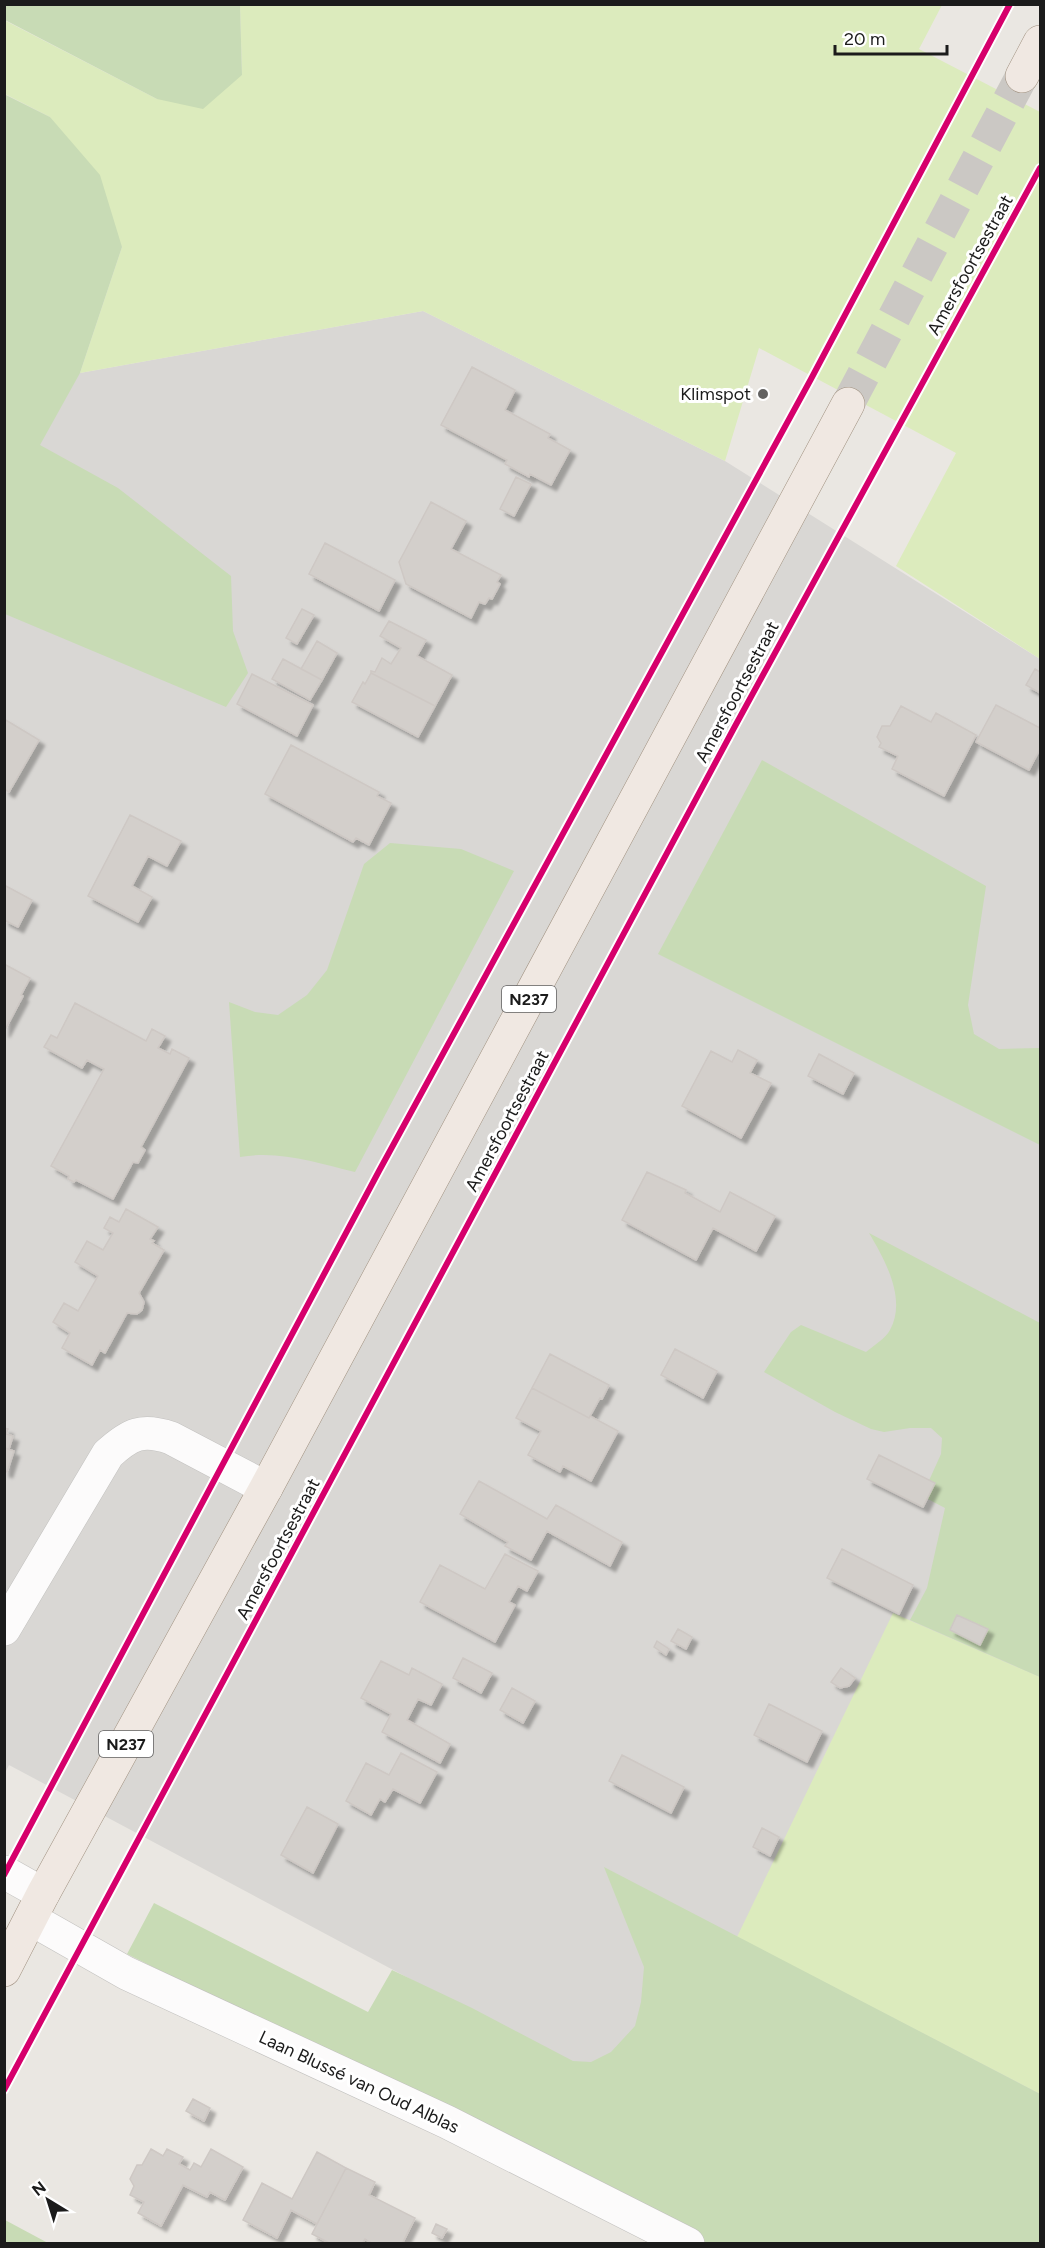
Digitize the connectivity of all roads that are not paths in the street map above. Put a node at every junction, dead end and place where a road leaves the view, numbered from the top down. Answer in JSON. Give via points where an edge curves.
{"nodes":[{"id":1,"x":1041,"y":42,"type":"edge"},
{"id":2,"x":1022,"y":76,"type":"tunnel mouth"},
{"id":3,"x":848,"y":404,"type":"tunnel mouth"},
{"id":4,"x":266,"y":1488,"type":"junction"},
{"id":5,"x":4,"y":1629,"type":"edge"},
{"id":6,"x":4,"y":1872,"type":"edge"},
{"id":7,"x":37,"y":1907,"type":"junction"},
{"id":8,"x":4,"y":1970,"type":"edge"},
{"id":9,"x":688,"y":2244,"type":"edge"}],
"edges":[{"from":1,"to":2,"type":"main road"},
{"from":3,"to":4,"type":"main road","number":"N237"},
{"from":4,"to":5,"type":"street","via":[[171,1438],[140,1433],[123,1440],[108,1454]]},
{"from":4,"to":7,"type":"main road","number":"N237"},
{"from":6,"to":7,"type":"street","name":"Laan Blussé van Oud Alblas"},
{"from":7,"to":8,"type":"main road","number":"N237"},
{"from":7,"to":9,"type":"street","name":"Laan Blussé van Oud Alblas","via":[[126,1973],[447,2122]]}]}
